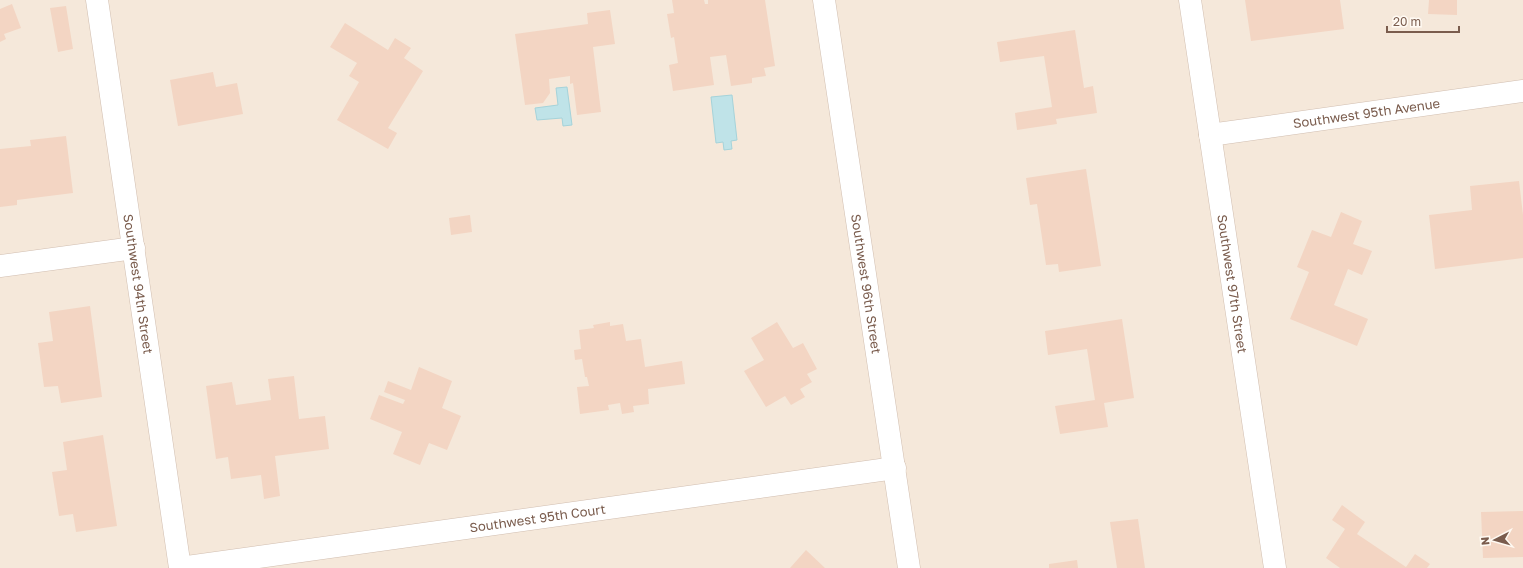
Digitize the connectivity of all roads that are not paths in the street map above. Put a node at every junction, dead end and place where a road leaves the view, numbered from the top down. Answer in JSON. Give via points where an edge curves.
{"nodes":[{"id":1,"x":97,"y":0,"type":"edge"},
{"id":2,"x":824,"y":0,"type":"edge"},
{"id":3,"x":1190,"y":0,"type":"edge"},
{"id":4,"x":1523,"y":91,"type":"edge"},
{"id":5,"x":1210,"y":135,"type":"junction"},
{"id":6,"x":134,"y":248,"type":"junction"},
{"id":7,"x":0,"y":266,"type":"edge"},
{"id":8,"x":895,"y":468,"type":"junction"},
{"id":9,"x":180,"y":568,"type":"edge"},
{"id":10,"x":909,"y":568,"type":"edge"},
{"id":11,"x":1275,"y":568,"type":"edge"}],
"edges":[{"from":1,"to":6,"type":"street","name":"Southwest 94th Street"},
{"from":2,"to":8,"type":"street","name":"Southwest 96th Street"},
{"from":3,"to":5,"type":"street","name":"Southwest 97th Street"},
{"from":4,"to":5,"type":"street","name":"Southwest 95th Avenue"},
{"from":5,"to":11,"type":"street","name":"Southwest 97th Street"},
{"from":6,"to":7,"type":"street"},
{"from":6,"to":9,"type":"street","name":"Southwest 94th Street"},
{"from":8,"to":9,"type":"street","name":"Southwest 95th Court"},
{"from":8,"to":10,"type":"street","name":"Southwest 96th Street"}]}
